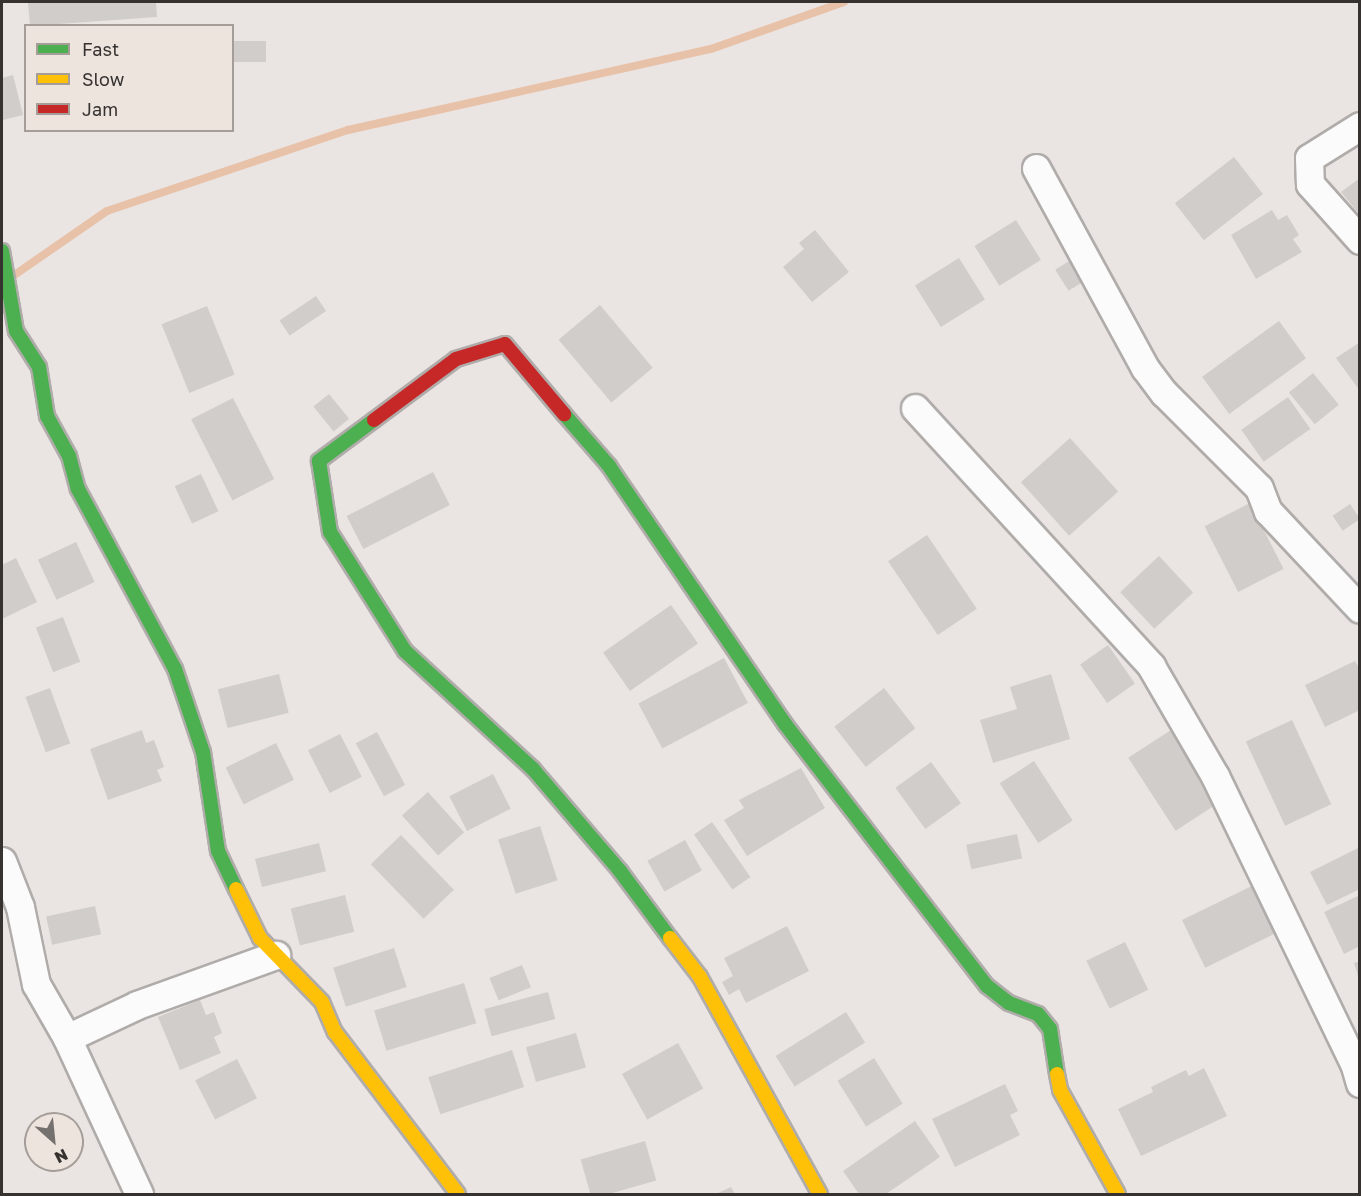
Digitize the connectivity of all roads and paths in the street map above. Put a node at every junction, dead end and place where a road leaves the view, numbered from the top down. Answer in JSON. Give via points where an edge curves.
{"nodes":[{"id":1,"x":1359,"y":126,"type":"edge"},
{"id":2,"x":1036,"y":168,"type":"dead end"},
{"id":3,"x":1359,"y":240,"type":"edge"},
{"id":4,"x":3,"y":254,"type":"edge"},
{"id":5,"x":915,"y":408,"type":"dead end"},
{"id":6,"x":1359,"y":609,"type":"edge"},
{"id":7,"x":2,"y":861,"type":"edge"},
{"id":8,"x":276,"y":955,"type":"junction"},
{"id":9,"x":67,"y":1038,"type":"junction"},
{"id":10,"x":1359,"y":1083,"type":"edge"},
{"id":11,"x":139,"y":1194,"type":"edge"},
{"id":12,"x":458,"y":1194,"type":"edge"},
{"id":13,"x":820,"y":1194,"type":"edge"},
{"id":14,"x":1118,"y":1194,"type":"edge"}],
"edges":[{"from":1,"to":3,"type":"street","via":[[1308,158],[1310,184]]},
{"from":2,"to":6,"type":"street","via":[[1145,368],[1164,393],[1259,488],[1268,511]]},
{"from":4,"to":8,"type":"street","via":[[16,331],[39,367],[47,416],[69,456],[78,489],[175,669],[203,752],[218,851],[260,938]]},
{"from":5,"to":10,"type":"street","via":[[1151,666],[1215,776],[1355,1066]]},
{"from":7,"to":9,"type":"street","via":[[20,907],[36,984]]},
{"from":8,"to":9,"type":"street","via":[[137,1005]]},
{"from":8,"to":12,"type":"street","via":[[322,1002],[336,1032]]},
{"from":9,"to":11,"type":"street"},
{"from":13,"to":14,"type":"street","via":[[700,977],[620,871],[533,769],[405,651],[330,532],[318,461],[456,359],[505,344],[609,466],[785,724],[987,986],[1009,1003],[1038,1014],[1050,1029],[1060,1089]]}]}
